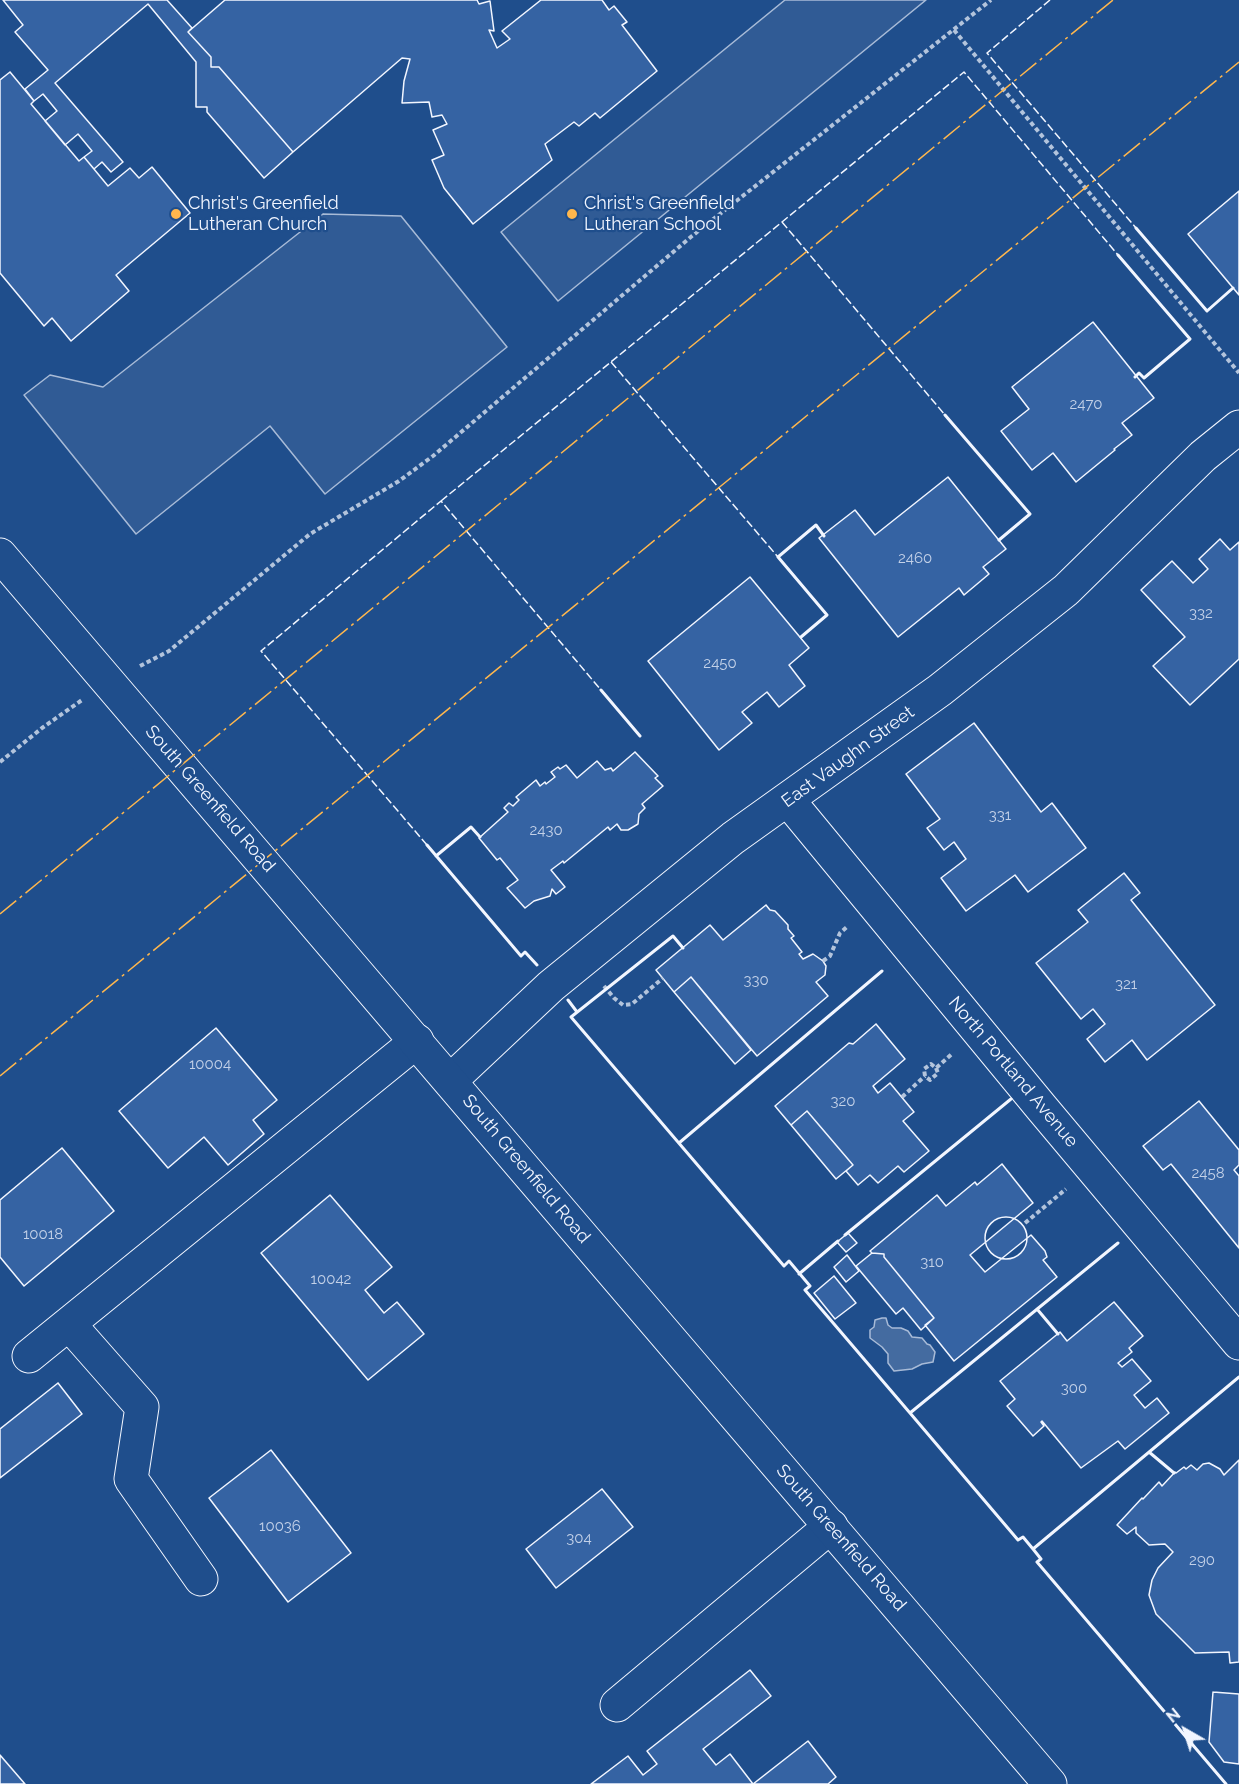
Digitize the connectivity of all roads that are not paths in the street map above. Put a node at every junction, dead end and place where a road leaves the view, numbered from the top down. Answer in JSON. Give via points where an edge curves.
{"nodes":[{"id":1,"x":1239,"y":427,"type":"edge"},
{"id":2,"x":0,"y":555,"type":"edge"},
{"id":3,"x":788,"y":800,"type":"junction"},
{"id":4,"x":417,"y":1041,"type":"junction"},
{"id":5,"x":451,"y":1080,"type":"junction"},
{"id":6,"x":69,"y":1324,"type":"junction"},
{"id":7,"x":1239,"y":1343,"type":"edge"},
{"id":8,"x":29,"y":1356,"type":"dead end"},
{"id":9,"x":831,"y":1526,"type":"junction"},
{"id":10,"x":201,"y":1579,"type":"dead end"},
{"id":11,"x":617,"y":1704,"type":"dead end"},
{"id":12,"x":1050,"y":1784,"type":"edge"}],
"edges":[{"from":1,"to":3,"type":"street","name":"East Vaughn Street","via":[[1203,456],[1066,590],[940,690]]},
{"from":2,"to":4,"type":"street","name":"South Greenfield Road"},
{"from":3,"to":5,"type":"street","name":"East Vaughn Street","via":[[733,838],[551,986]]},
{"from":3,"to":7,"type":"street","name":"North Portland Avenue"},
{"from":4,"to":5,"type":"street","name":"South Greenfield Road"},
{"from":4,"to":6,"type":"street"},
{"from":5,"to":9,"type":"street","name":"South Greenfield Road"},
{"from":6,"to":8,"type":"street"},
{"from":6,"to":10,"type":"street","via":[[142,1407],[131,1479]]},
{"from":9,"to":11,"type":"street"},
{"from":9,"to":12,"type":"street","name":"South Greenfield Road"}]}
